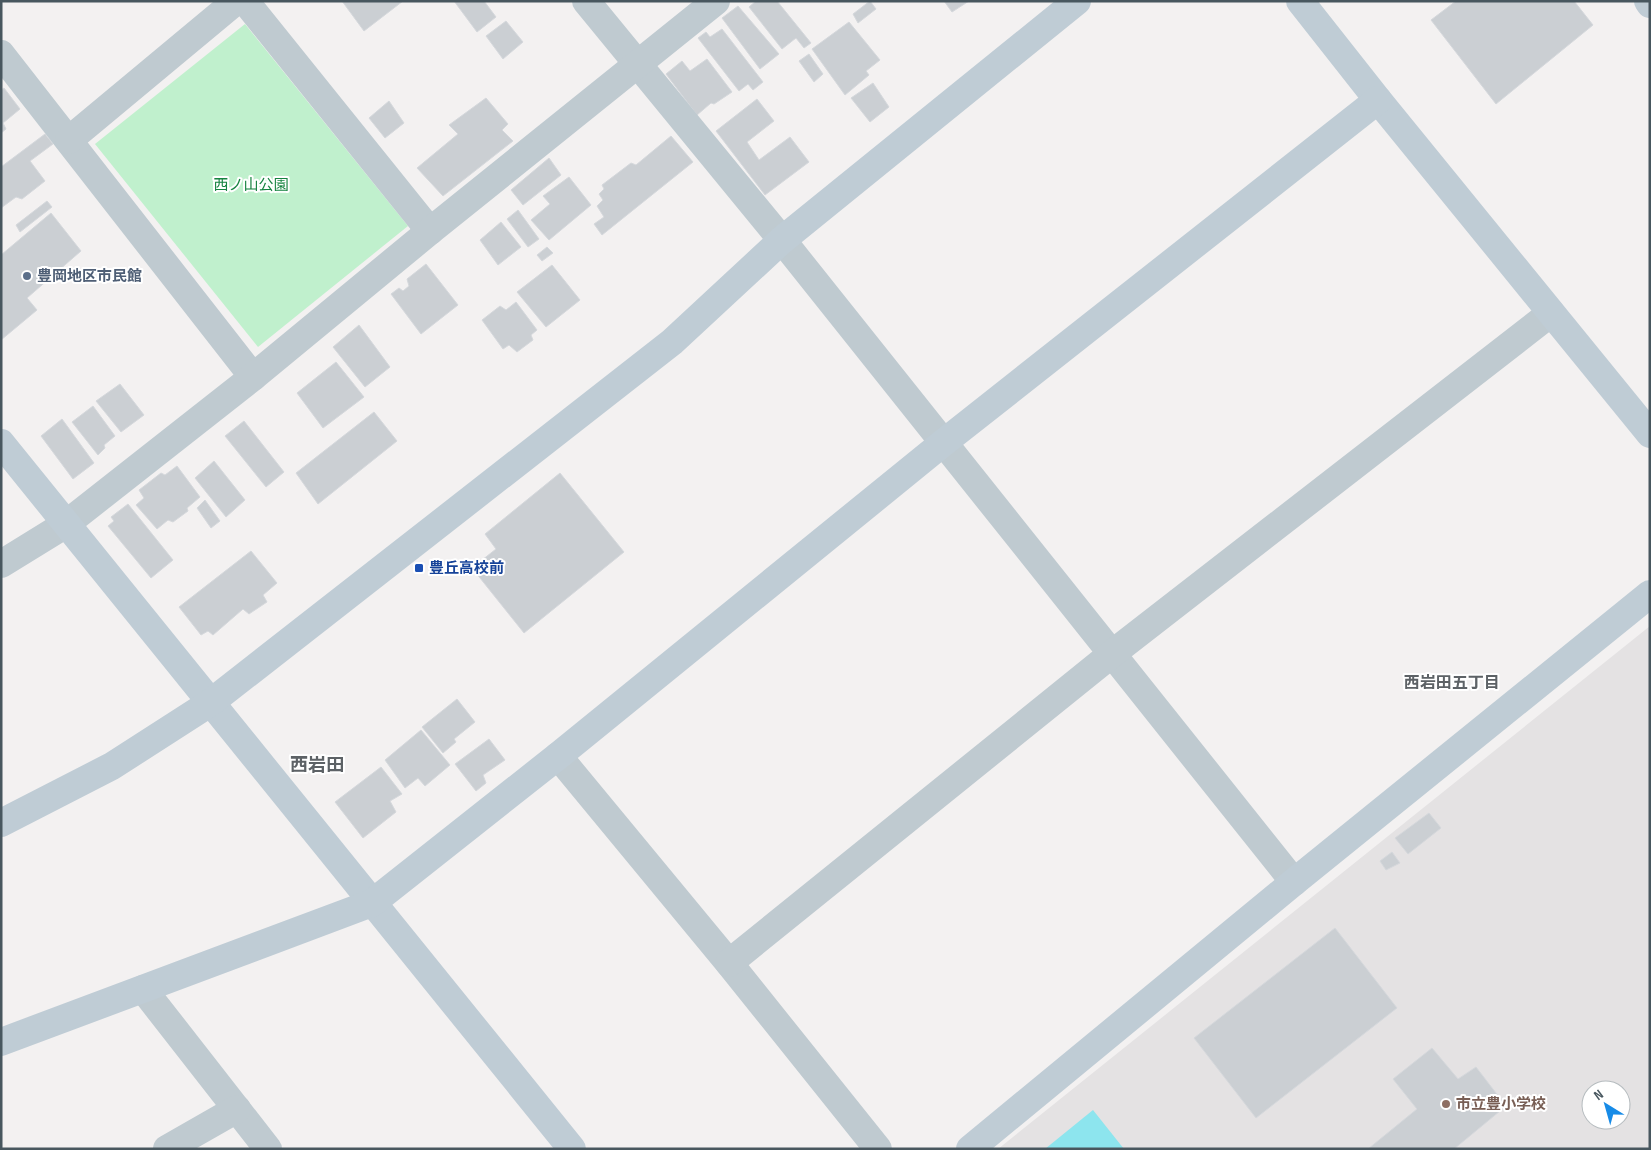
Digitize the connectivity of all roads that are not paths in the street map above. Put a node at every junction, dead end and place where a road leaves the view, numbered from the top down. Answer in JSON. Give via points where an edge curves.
{"nodes":[{"id":1,"x":236,"y":1,"type":"edge"},
{"id":2,"x":245,"y":1,"type":"edge"},
{"id":3,"x":586,"y":1,"type":"edge"},
{"id":4,"x":716,"y":1,"type":"edge"},
{"id":5,"x":1077,"y":1,"type":"edge"},
{"id":6,"x":1300,"y":1,"type":"edge"},
{"id":7,"x":1,"y":54,"type":"edge"},
{"id":8,"x":637,"y":65,"type":"junction"},
{"id":9,"x":1378,"y":100,"type":"junction"},
{"id":10,"x":68,"y":140,"type":"junction"},
{"id":11,"x":430,"y":231,"type":"junction"},
{"id":12,"x":782,"y":240,"type":"junction"},
{"id":13,"x":1551,"y":313,"type":"junction"},
{"id":14,"x":252,"y":377,"type":"junction"},
{"id":15,"x":1650,"y":434,"type":"edge"},
{"id":16,"x":1,"y":443,"type":"edge"},
{"id":17,"x":943,"y":443,"type":"junction"},
{"id":18,"x":66,"y":524,"type":"junction"},
{"id":19,"x":1,"y":564,"type":"edge"},
{"id":20,"x":1650,"y":594,"type":"edge"},
{"id":21,"x":1113,"y":653,"type":"junction"},
{"id":22,"x":210,"y":703,"type":"junction"},
{"id":23,"x":558,"y":756,"type":"junction"},
{"id":24,"x":1,"y":822,"type":"edge"},
{"id":25,"x":1294,"y":882,"type":"junction"},
{"id":26,"x":372,"y":903,"type":"junction"},
{"id":27,"x":728,"y":963,"type":"junction"},
{"id":28,"x":143,"y":990,"type":"junction"},
{"id":29,"x":1,"y":1042,"type":"edge"},
{"id":30,"x":237,"y":1108,"type":"junction"},
{"id":31,"x":167,"y":1149,"type":"edge"},
{"id":32,"x":268,"y":1149,"type":"edge"},
{"id":33,"x":572,"y":1149,"type":"edge"},
{"id":34,"x":878,"y":1149,"type":"edge"},
{"id":35,"x":970,"y":1149,"type":"edge"}],
"edges":[{"from":1,"to":10,"type":"street"},
{"from":2,"to":11,"type":"street"},
{"from":3,"to":8,"type":"street"},
{"from":4,"to":8,"type":"street"},
{"from":5,"to":12,"type":"street"},
{"from":6,"to":9,"type":"street"},
{"from":7,"to":10,"type":"street"},
{"from":8,"to":11,"type":"street"},
{"from":8,"to":12,"type":"street"},
{"from":9,"to":13,"type":"street"},
{"from":9,"to":17,"type":"street"},
{"from":10,"to":14,"type":"street"},
{"from":11,"to":14,"type":"street"},
{"from":12,"to":17,"type":"street"},
{"from":12,"to":22,"type":"street","via":[[672,342]]},
{"from":13,"to":15,"type":"street"},
{"from":13,"to":21,"type":"street"},
{"from":14,"to":18,"type":"street"},
{"from":16,"to":18,"type":"street"},
{"from":17,"to":21,"type":"street"},
{"from":17,"to":23,"type":"street"},
{"from":18,"to":19,"type":"street"},
{"from":18,"to":22,"type":"street"},
{"from":20,"to":25,"type":"street"},
{"from":21,"to":25,"type":"street"},
{"from":21,"to":27,"type":"street"},
{"from":22,"to":24,"type":"street","via":[[112,766]]},
{"from":22,"to":26,"type":"street"},
{"from":23,"to":26,"type":"street"},
{"from":23,"to":27,"type":"street"},
{"from":25,"to":35,"type":"street"},
{"from":26,"to":28,"type":"street"},
{"from":26,"to":33,"type":"street"},
{"from":27,"to":34,"type":"street"},
{"from":28,"to":29,"type":"street"},
{"from":28,"to":30,"type":"street"},
{"from":30,"to":31,"type":"street"},
{"from":30,"to":32,"type":"street"}]}
